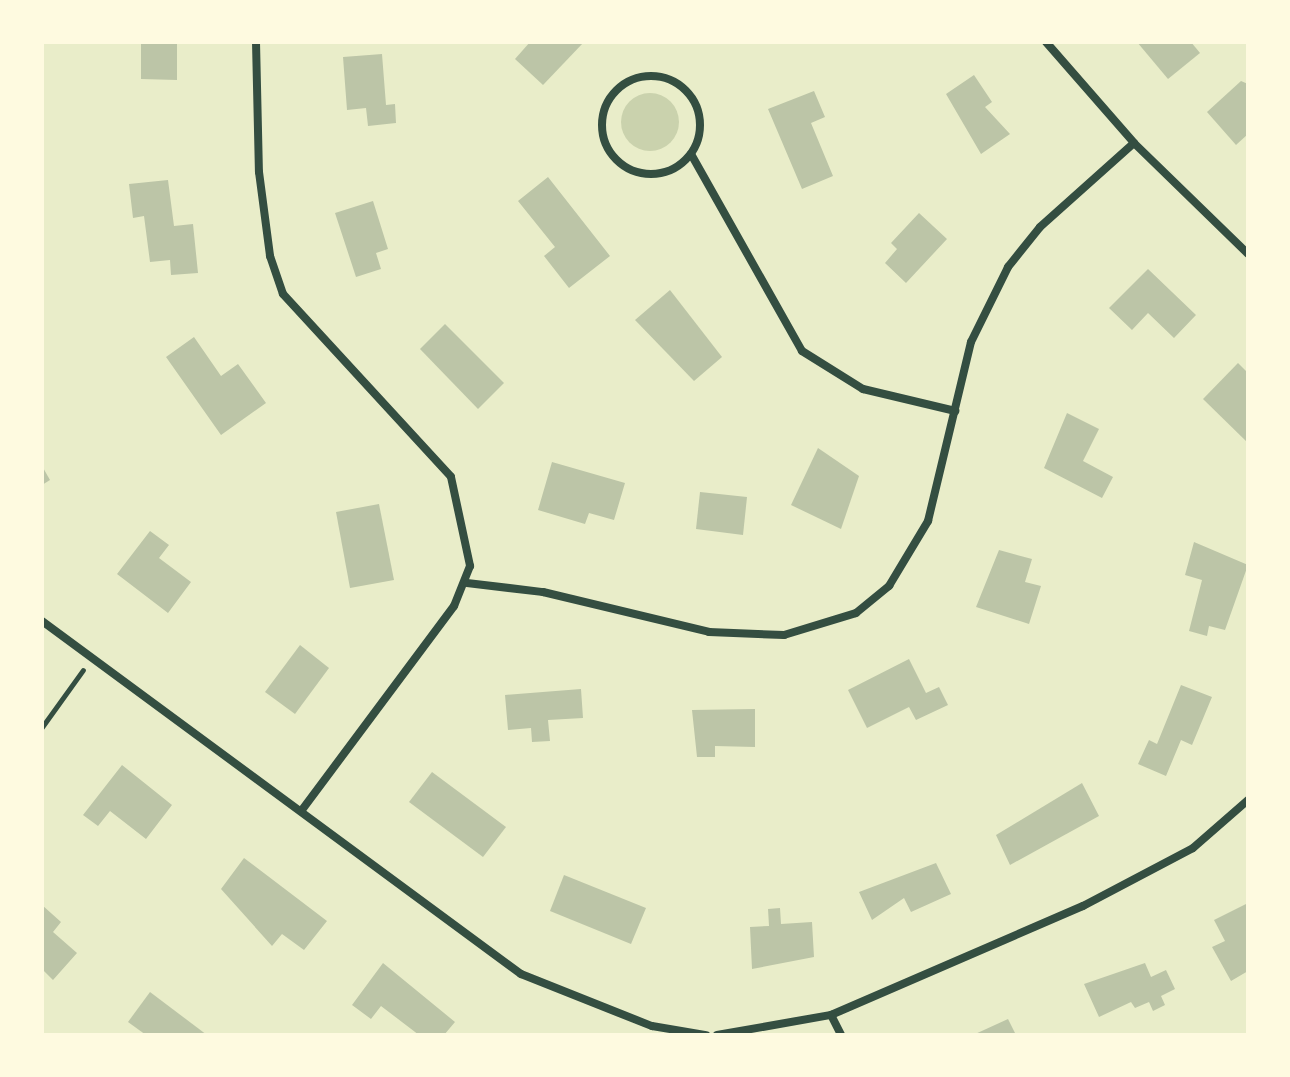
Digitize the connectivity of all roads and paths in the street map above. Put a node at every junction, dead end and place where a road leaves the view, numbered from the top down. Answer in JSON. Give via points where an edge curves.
{"nodes":[{"id":1,"x":256,"y":42,"type":"edge"},
{"id":2,"x":1046,"y":42,"type":"edge"},
{"id":3,"x":1134,"y":143,"type":"junction"},
{"id":4,"x":691,"y":154,"type":"junction"},
{"id":5,"x":1248,"y":254,"type":"edge"},
{"id":6,"x":955,"y":411,"type":"junction"},
{"id":7,"x":467,"y":583,"type":"junction"},
{"id":8,"x":42,"y":621,"type":"edge"},
{"id":9,"x":91,"y":659,"type":"junction"},
{"id":10,"x":42,"y":727,"type":"edge"},
{"id":11,"x":1248,"y":800,"type":"edge"},
{"id":12,"x":302,"y":810,"type":"junction"},
{"id":13,"x":831,"y":1015,"type":"junction"},
{"id":14,"x":706,"y":1035,"type":"edge"},
{"id":15,"x":717,"y":1035,"type":"edge"},
{"id":16,"x":841,"y":1035,"type":"edge"}],
"edges":[{"from":1,"to":7,"type":"street","via":[[259,172],[270,256],[283,294],[451,477],[467,526]]},
{"from":2,"to":3,"type":"street"},
{"from":3,"to":5,"type":"street"},
{"from":3,"to":6,"type":"street","via":[[1040,227],[1008,267],[971,342]]},
{"from":4,"to":4,"type":"street","via":[[664,173],[624,165],[602,131],[609,98],[634,78],[679,84],[698,109]]},
{"from":4,"to":6,"type":"street","via":[[802,351],[863,389]]},
{"from":6,"to":7,"type":"street","via":[[928,521],[889,586],[856,613],[820,629],[709,632],[543,592]]},
{"from":7,"to":12,"type":"street"},
{"from":8,"to":9,"type":"street"},
{"from":9,"to":10,"type":"path"},
{"from":9,"to":12,"type":"street"},
{"from":11,"to":13,"type":"street","via":[[1161,868]]},
{"from":12,"to":14,"type":"street","via":[[521,974],[652,1026]]},
{"from":13,"to":15,"type":"street"},
{"from":13,"to":16,"type":"street"}]}
